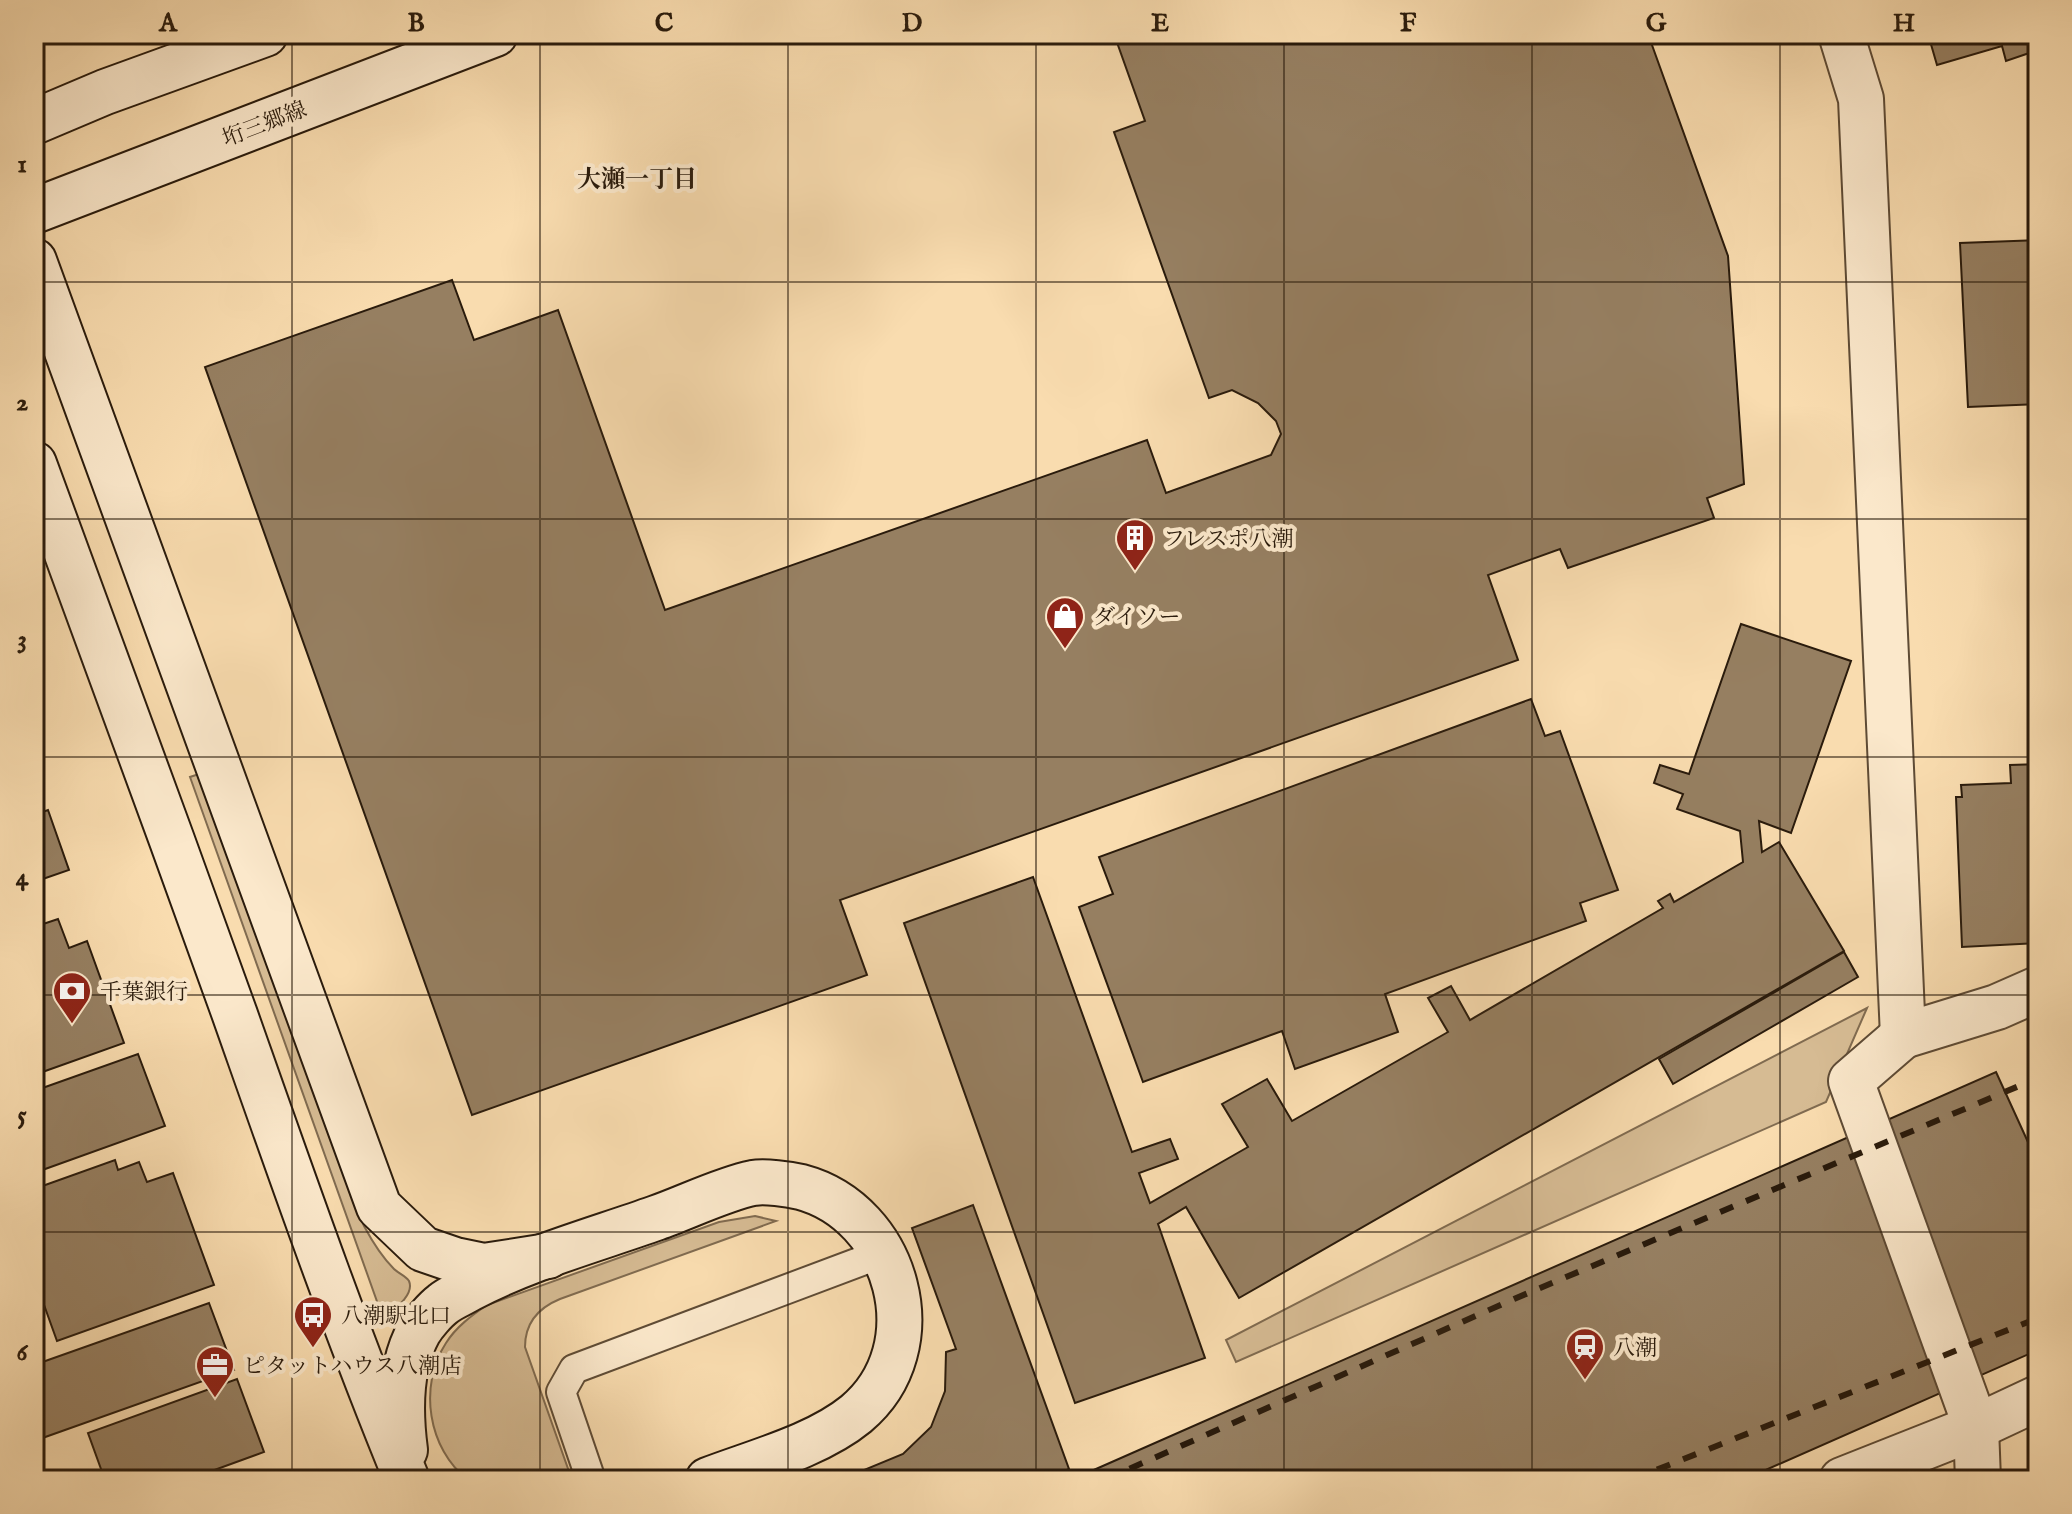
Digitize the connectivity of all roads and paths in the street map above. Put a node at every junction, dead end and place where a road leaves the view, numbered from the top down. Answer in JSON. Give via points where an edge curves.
{"nodes":[{"id":1,"x":265,"y":34,"type":"edge"},
{"id":2,"x":495,"y":34,"type":"edge"},
{"id":3,"x":1841,"y":34,"type":"edge"},
{"id":4,"x":34,"y":122,"type":"edge"},
{"id":5,"x":34,"y":211,"type":"edge"},
{"id":6,"x":34,"y":261,"type":"edge"},
{"id":7,"x":34,"y":464,"type":"edge"},
{"id":8,"x":2038,"y":989,"type":"edge"},
{"id":9,"x":1903,"y":1036,"type":"junction"},
{"id":10,"x":883,"y":1253,"type":"junction"},
{"id":11,"x":548,"y":1256,"type":"junction"},
{"id":12,"x":2038,"y":1398,"type":"edge"},
{"id":13,"x":1976,"y":1427,"type":"junction"},
{"id":14,"x":408,"y":1480,"type":"edge"},
{"id":15,"x":591,"y":1480,"type":"edge"},
{"id":16,"x":708,"y":1480,"type":"edge"},
{"id":17,"x":1842,"y":1480,"type":"edge"},
{"id":18,"x":1978,"y":1480,"type":"edge"}],
"edges":[{"from":1,"to":4,"type":"street"},
{"from":2,"to":5,"type":"street","name":"垳三郷線"},
{"from":3,"to":9,"type":"street","via":[[1861,99]]},
{"from":6,"to":11,"type":"street","via":[[379,1207],[423,1249],[455,1260],[484,1266]]},
{"from":7,"to":14,"type":"street","via":[[298,1193]]},
{"from":8,"to":9,"type":"street"},
{"from":9,"to":13,"type":"street","via":[[1851,1081]]},
{"from":10,"to":11,"type":"street","via":[[869,1232],[835,1202],[800,1187],[754,1183]]},
{"from":10,"to":15,"type":"lane","via":[[574,1369],[561,1392]]},
{"from":10,"to":16,"type":"street","via":[[896,1288],[899,1329],[882,1382],[858,1412],[829,1433]]},
{"from":11,"to":14,"type":"street","via":[[498,1274],[443,1304],[419,1331],[407,1364],[403,1404]]},
{"from":12,"to":13,"type":"street"},
{"from":13,"to":17,"type":"street"},
{"from":13,"to":18,"type":"street"}]}
